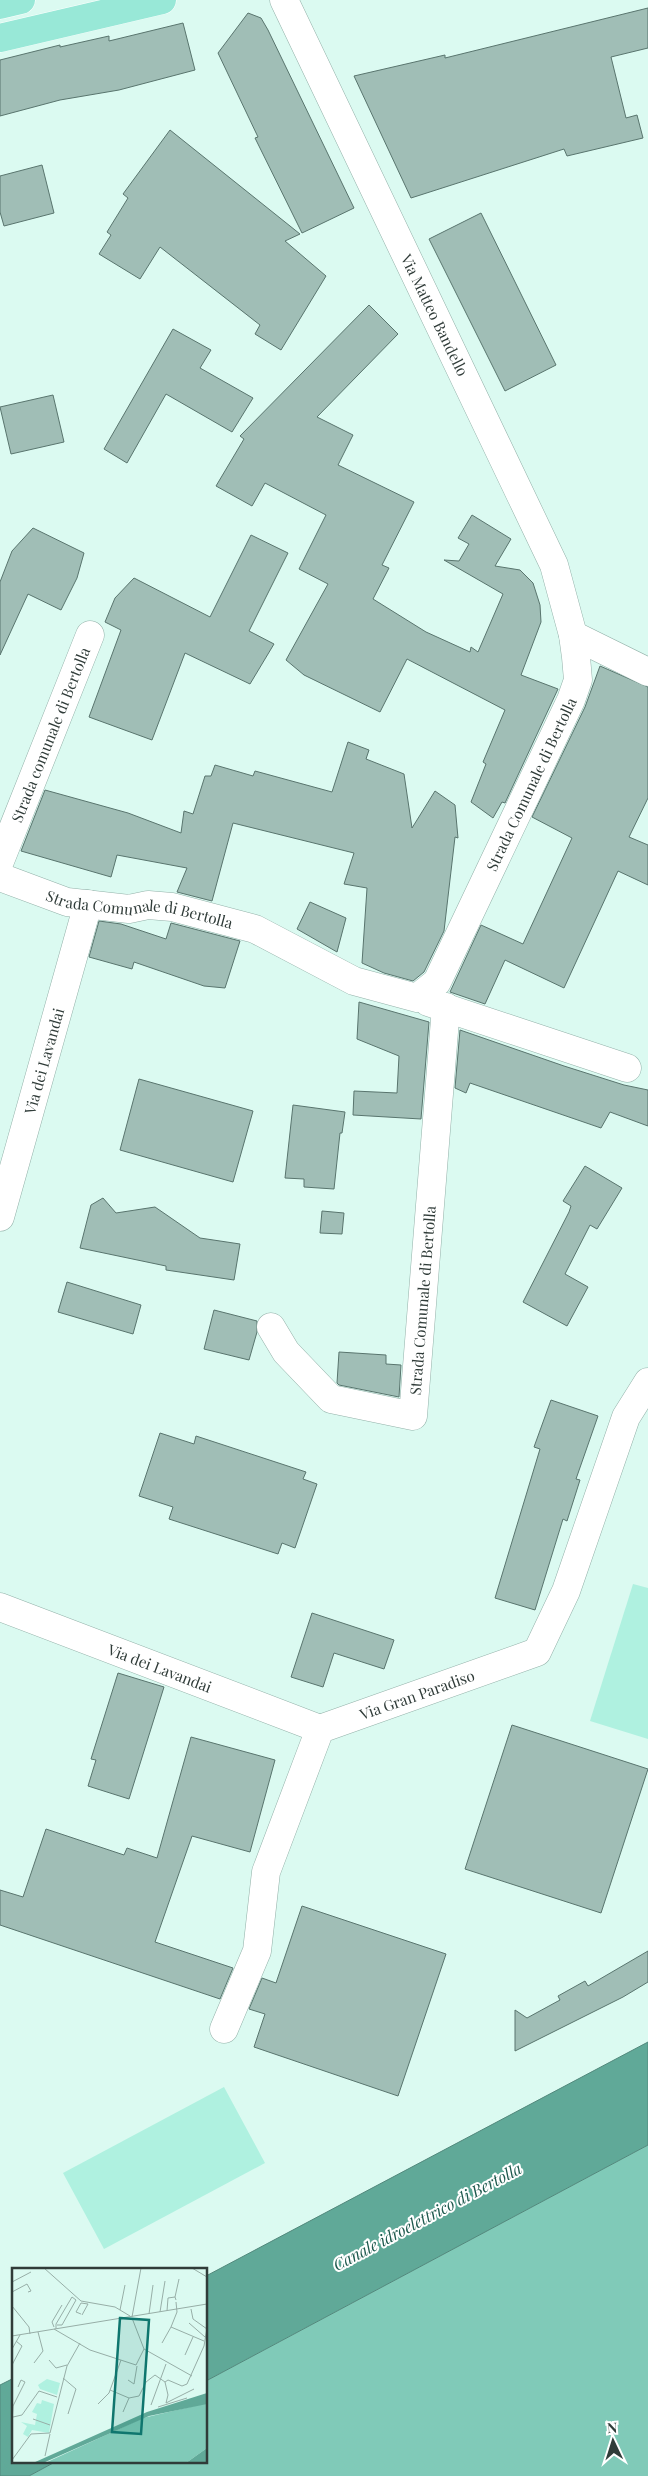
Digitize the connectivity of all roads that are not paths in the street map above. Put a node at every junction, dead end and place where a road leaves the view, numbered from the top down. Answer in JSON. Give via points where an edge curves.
{"nodes":[{"id":1,"x":22,"y":0,"type":"edge"},
{"id":2,"x":162,"y":0,"type":"edge"},
{"id":3,"x":284,"y":0,"type":"edge"},
{"id":4,"x":0,"y":5,"type":"edge"},
{"id":5,"x":0,"y":38,"type":"edge"},
{"id":6,"x":90,"y":635,"type":"dead end"},
{"id":7,"x":573,"y":635,"type":"junction"},
{"id":8,"x":648,"y":672,"type":"edge"},
{"id":9,"x":0,"y":861,"type":"edge"},
{"id":10,"x":0,"y":877,"type":"edge"},
{"id":11,"x":88,"y":904,"type":"junction"},
{"id":12,"x":417,"y":998,"type":"junction"},
{"id":13,"x":446,"y":1007,"type":"junction"},
{"id":14,"x":627,"y":1068,"type":"dead end"},
{"id":15,"x":0,"y":1217,"type":"edge"},
{"id":16,"x":271,"y":1327,"type":"dead end"},
{"id":17,"x":648,"y":1382,"type":"edge"},
{"id":18,"x":0,"y":1608,"type":"edge"},
{"id":19,"x":320,"y":1729,"type":"junction"},
{"id":20,"x":224,"y":2029,"type":"dead end"}],
"edges":[{"from":1,"to":4,"type":"main road"},
{"from":2,"to":5,"type":"main road"},
{"from":3,"to":7,"type":"street","name":"Via Matteo Bandello","via":[[554,564]]},
{"from":6,"to":9,"type":"street","name":"Strada comunale di Bertolla"},
{"from":7,"to":8,"type":"street"},
{"from":7,"to":12,"type":"street","name":"Strada Comunale di Bertolla","via":[[578,680],[571,700],[437,982]]},
{"from":10,"to":11,"type":"street","name":"Strada Comunale di Bertolla","via":[[67,902]]},
{"from":11,"to":12,"type":"street","name":"Strada Comunale di Bertolla","via":[[129,909],[148,905],[172,907],[255,929],[354,981]]},
{"from":11,"to":15,"type":"street","name":"Via dei Lavandai"},
{"from":12,"to":13,"type":"street","name":"Strada Comunale di Bertolla"},
{"from":13,"to":14,"type":"street","name":"Strada Comunale di Bertolla"},
{"from":13,"to":16,"type":"street","name":"Strada Comunale di Bertolla","via":[[413,1416],[331,1399],[286,1352]]},
{"from":17,"to":19,"type":"street","name":"Via Gran Paradiso","via":[[626,1417],[566,1591],[537,1652]]},
{"from":18,"to":19,"type":"street","name":"Via dei Lavandai"},
{"from":19,"to":20,"type":"street","via":[[266,1872],[257,1950]]}]}
